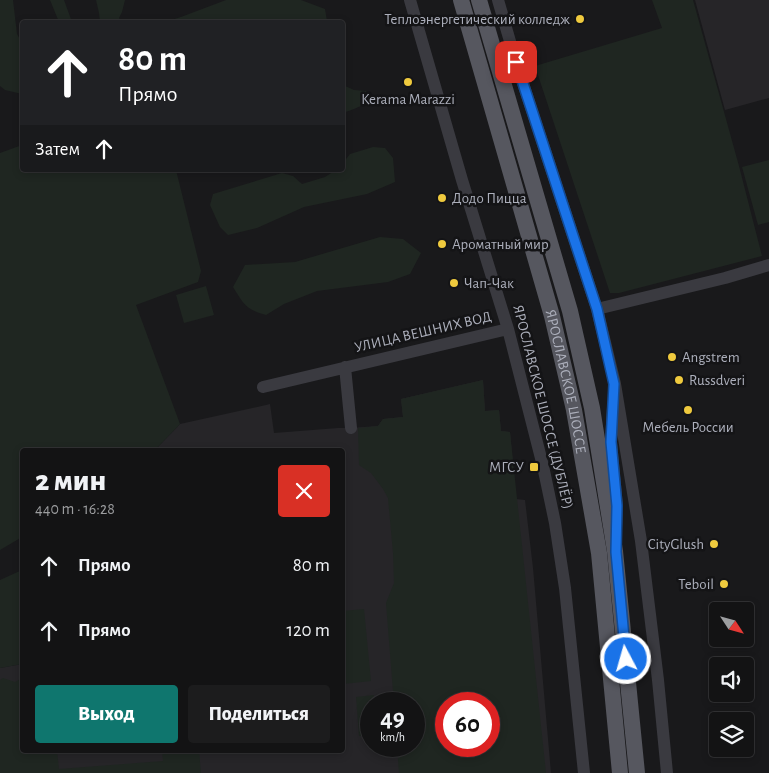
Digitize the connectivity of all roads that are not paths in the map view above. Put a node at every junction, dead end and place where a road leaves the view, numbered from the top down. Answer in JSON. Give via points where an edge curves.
{"nodes":[{"id":1,"x":410,"y":0,"type":"edge"},
{"id":2,"x":453,"y":0,"type":"edge"},
{"id":3,"x":461,"y":0,"type":"edge"},
{"id":4,"x":479,"y":0,"type":"edge"},
{"id":5,"x":498,"y":0,"type":"edge"},
{"id":6,"x":479,"y":60,"type":"junction"},
{"id":7,"x":769,"y":264,"type":"edge"},
{"id":8,"x":597,"y":309,"type":"junction"},
{"id":9,"x":508,"y":329,"type":"junction"},
{"id":10,"x":346,"y":367,"type":"junction"},
{"id":11,"x":614,"y":384,"type":"junction"},
{"id":12,"x":262,"y":387,"type":"dead end"},
{"id":13,"x":351,"y":428,"type":"dead end"},
{"id":14,"x":616,"y":552,"type":"junction"},
{"id":15,"x":584,"y":773,"type":"edge"},
{"id":16,"x":620,"y":773,"type":"edge"},
{"id":17,"x":637,"y":773,"type":"edge"},
{"id":18,"x":667,"y":773,"type":"edge"}],
"edges":[{"from":1,"to":9,"type":"street","name":"ЯРОСЛАВСКОЕ ШОССЕ (ДУБЛЁР)"},
{"from":2,"to":6,"type":"street"},
{"from":3,"to":6,"type":"main road","name":"ЯРОСЛАВСКОЕ ШОССЕ"},
{"from":4,"to":14,"type":"main road","name":"ЯРОСЛАВСКОЕ ШОССЕ","via":[[570,312],[592,408]]},
{"from":5,"to":8,"type":"street"},
{"from":6,"to":16,"type":"main road","name":"ЯРОСЛАВСКОЕ ШОССЕ","via":[[552,316],[574,410],[599,553]]},
{"from":7,"to":8,"type":"street"},
{"from":8,"to":11,"type":"street"},
{"from":9,"to":10,"type":"street","name":"УЛИЦА ВЕШНИХ ВОД"},
{"from":9,"to":15,"type":"street","name":"ЯРОСЛАВСКОЕ ШОССЕ (ДУБЛЁР)","via":[[556,523]]},
{"from":10,"to":12,"type":"street","name":"УЛИЦА ВЕШНИХ ВОД"},
{"from":10,"to":13,"type":"street","name":"УЛИЦА ВЕШНИХ ВОД"},
{"from":11,"to":14,"type":"street","via":[[611,442],[617,506]]},
{"from":11,"to":18,"type":"street","via":[[641,541]]},
{"from":14,"to":17,"type":"main road","name":"ЯРОСЛАВСКОЕ ШОССЕ"}]}
